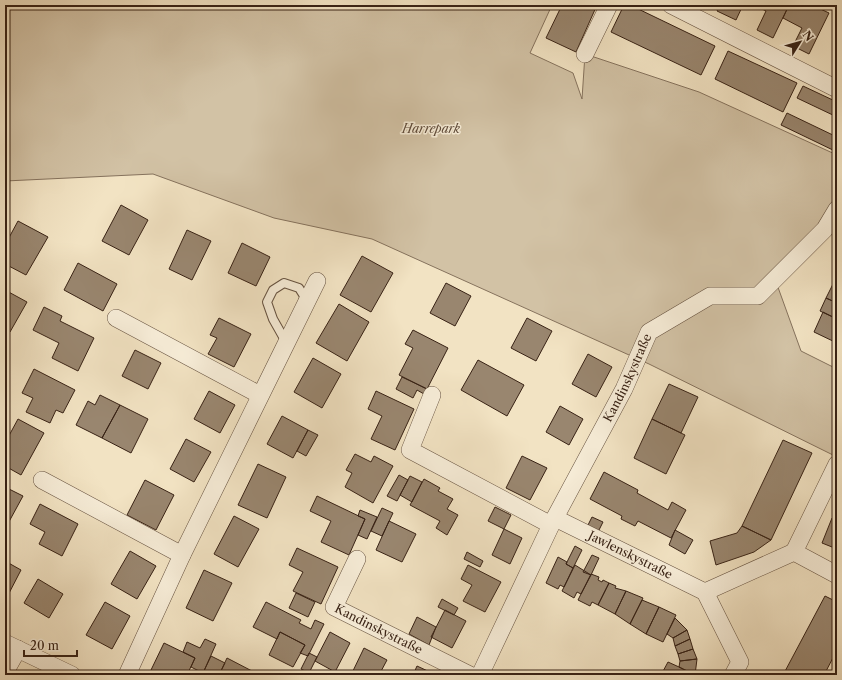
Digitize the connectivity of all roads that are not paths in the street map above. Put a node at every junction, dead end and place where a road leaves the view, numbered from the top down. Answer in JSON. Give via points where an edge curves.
{"nodes":[{"id":1,"x":609,"y":5,"type":"edge"},
{"id":2,"x":671,"y":5,"type":"edge"},
{"id":3,"x":585,"y":54,"type":"dead end"},
{"id":4,"x":837,"y":89,"type":"edge"},
{"id":5,"x":837,"y":209,"type":"edge"},
{"id":6,"x":831,"y":232,"type":"edge"},
{"id":7,"x":317,"y":281,"type":"dead end"},
{"id":8,"x":301,"y":312,"type":"junction"},
{"id":9,"x":116,"y":318,"type":"dead end"},
{"id":10,"x":286,"y":342,"type":"junction"},
{"id":11,"x":260,"y":395,"type":"junction"},
{"id":12,"x":432,"y":395,"type":"dead end"},
{"id":13,"x":837,"y":464,"type":"edge"},
{"id":14,"x":42,"y":480,"type":"dead end"},
{"id":15,"x":553,"y":522,"type":"junction"},
{"id":16,"x":794,"y":552,"type":"junction"},
{"id":17,"x":182,"y":555,"type":"junction"},
{"id":18,"x":357,"y":559,"type":"dead end"},
{"id":19,"x":837,"y":575,"type":"edge"},
{"id":20,"x":705,"y":592,"type":"junction"},
{"id":21,"x":11,"y":646,"type":"edge"},
{"id":22,"x":5,"y":672,"type":"edge"},
{"id":23,"x":72,"y":675,"type":"edge"},
{"id":24,"x":126,"y":675,"type":"edge"},
{"id":25,"x":470,"y":675,"type":"edge"},
{"id":26,"x":480,"y":675,"type":"edge"},
{"id":27,"x":733,"y":675,"type":"edge"}],
"edges":[{"from":1,"to":3,"type":"street"},
{"from":2,"to":4,"type":"street"},
{"from":5,"to":6,"type":"street","name":"Kandinskystraße"},
{"from":6,"to":15,"type":"street","name":"Kandinskystraße","via":[[758,296],[710,296],[649,332],[624,389]]},
{"from":7,"to":8,"type":"street"},
{"from":8,"to":10,"type":"street"},
{"from":8,"to":10,"type":"lane","via":[[304,296],[299,288],[284,283],[273,290],[267,302]]},
{"from":9,"to":11,"type":"street"},
{"from":10,"to":11,"type":"street"},
{"from":11,"to":17,"type":"street"},
{"from":12,"to":15,"type":"street","via":[[410,450]]},
{"from":13,"to":16,"type":"street"},
{"from":14,"to":17,"type":"street"},
{"from":15,"to":20,"type":"street","name":"Jawlenskystraße"},
{"from":15,"to":26,"type":"street","name":"Kandinskystraße"},
{"from":16,"to":19,"type":"street"},
{"from":16,"to":20,"type":"street"},
{"from":17,"to":24,"type":"street"},
{"from":18,"to":25,"type":"street","name":"Kandinskystraße","via":[[334,607]]},
{"from":20,"to":27,"type":"street","via":[[740,662]]},
{"from":21,"to":22,"type":"street"},
{"from":21,"to":23,"type":"street"}]}
